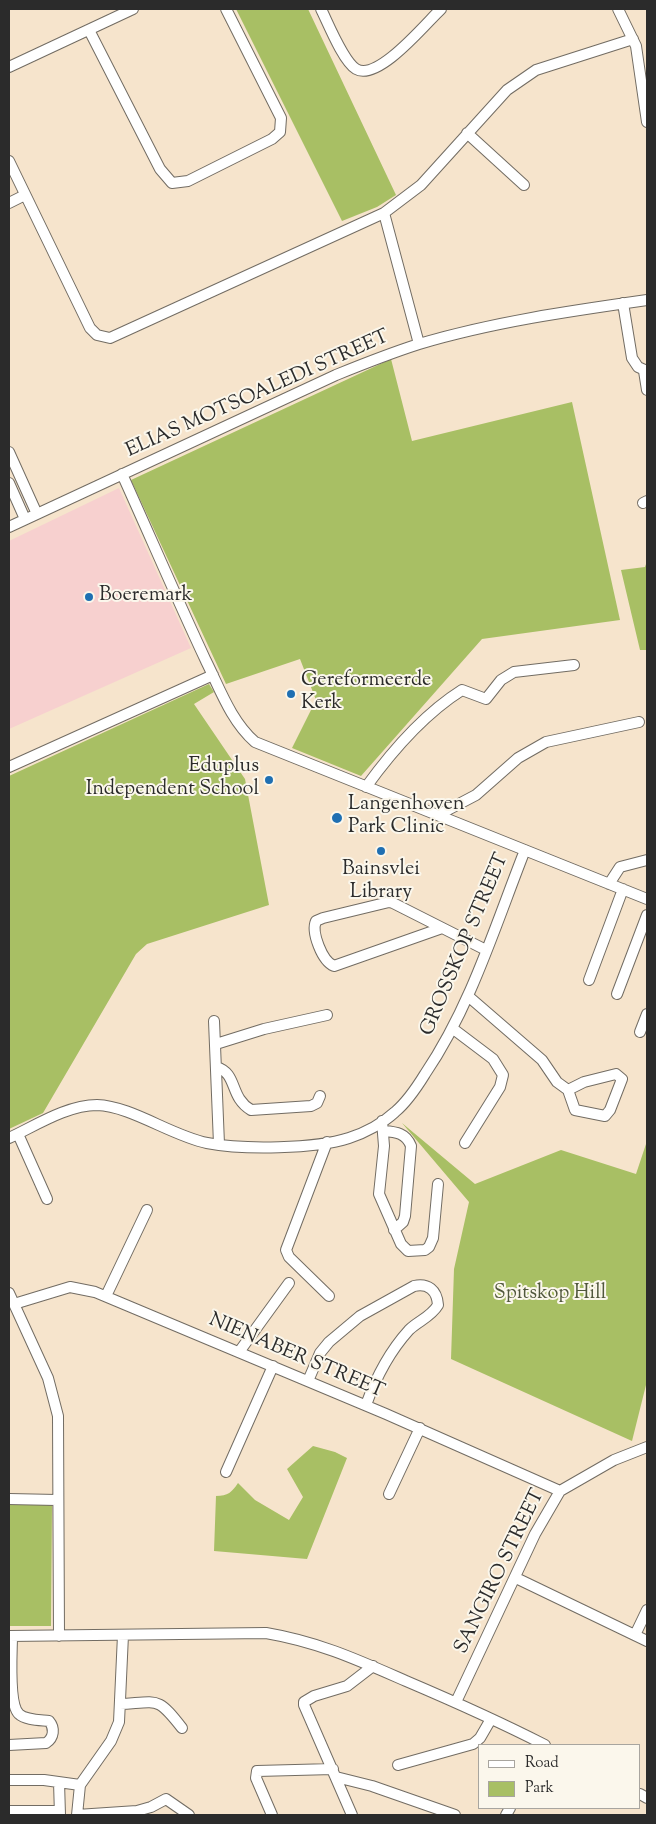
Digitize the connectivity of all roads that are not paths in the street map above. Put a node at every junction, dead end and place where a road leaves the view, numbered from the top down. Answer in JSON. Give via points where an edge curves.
{"nodes":[{"id":1,"x":133,"y":9,"type":"edge"},
{"id":2,"x":226,"y":9,"type":"edge"},
{"id":3,"x":321,"y":9,"type":"edge"},
{"id":4,"x":440,"y":9,"type":"edge"},
{"id":5,"x":618,"y":9,"type":"edge"},
{"id":6,"x":88,"y":30,"type":"junction"},
{"id":7,"x":633,"y":39,"type":"junction"},
{"id":8,"x":9,"y":67,"type":"edge"},
{"id":9,"x":647,"y":122,"type":"edge"},
{"id":10,"x":467,"y":133,"type":"junction"},
{"id":11,"x":9,"y":161,"type":"edge"},
{"id":12,"x":524,"y":185,"type":"dead end"},
{"id":13,"x":25,"y":195,"type":"junction"},
{"id":14,"x":9,"y":203,"type":"edge"},
{"id":15,"x":384,"y":213,"type":"junction"},
{"id":16,"x":647,"y":300,"type":"edge"},
{"id":17,"x":623,"y":303,"type":"junction"},
{"id":18,"x":419,"y":344,"type":"junction"},
{"id":19,"x":646,"y":371,"type":"edge"},
{"id":20,"x":647,"y":390,"type":"edge"},
{"id":21,"x":9,"y":452,"type":"edge"},
{"id":22,"x":122,"y":474,"type":"junction"},
{"id":23,"x":9,"y":483,"type":"edge"},
{"id":24,"x":27,"y":490,"type":"junction"},
{"id":25,"x":17,"y":499,"type":"junction"},
{"id":26,"x":52,"y":506,"type":"junction"},
{"id":27,"x":37,"y":514,"type":"junction"},
{"id":28,"x":25,"y":519,"type":"junction"},
{"id":29,"x":10,"y":526,"type":"edge"},
{"id":30,"x":574,"y":665,"type":"dead end"},
{"id":31,"x":213,"y":675,"type":"junction"},
{"id":32,"x":640,"y":722,"type":"dead end"},
{"id":33,"x":9,"y":767,"type":"edge"},
{"id":34,"x":366,"y":787,"type":"junction"},
{"id":35,"x":438,"y":814,"type":"junction"},
{"id":36,"x":525,"y":850,"type":"junction"},
{"id":37,"x":647,"y":860,"type":"edge"},
{"id":38,"x":609,"y":884,"type":"junction"},
{"id":39,"x":623,"y":889,"type":"junction"},
{"id":40,"x":647,"y":899,"type":"edge"},
{"id":41,"x":647,"y":915,"type":"edge"},
{"id":42,"x":442,"y":928,"type":"junction"},
{"id":43,"x":486,"y":950,"type":"junction"},
{"id":44,"x":589,"y":980,"type":"dead end"},
{"id":45,"x":617,"y":994,"type":"dead end"},
{"id":46,"x":468,"y":996,"type":"junction"},
{"id":47,"x":647,"y":1014,"type":"edge"},
{"id":48,"x":327,"y":1015,"type":"dead end"},
{"id":49,"x":214,"y":1021,"type":"dead end"},
{"id":50,"x":452,"y":1028,"type":"junction"},
{"id":51,"x":640,"y":1032,"type":"dead end"},
{"id":52,"x":216,"y":1044,"type":"junction"},
{"id":53,"x":216,"y":1067,"type":"junction"},
{"id":54,"x":568,"y":1090,"type":"junction"},
{"id":55,"x":320,"y":1096,"type":"dead end"},
{"id":56,"x":383,"y":1126,"type":"junction"},
{"id":57,"x":13,"y":1136,"type":"edge"},
{"id":58,"x":327,"y":1142,"type":"junction"},
{"id":59,"x":465,"y":1142,"type":"dead end"},
{"id":60,"x":219,"y":1144,"type":"junction"},
{"id":61,"x":438,"y":1184,"type":"dead end"},
{"id":62,"x":46,"y":1198,"type":"dead end"},
{"id":63,"x":147,"y":1210,"type":"dead end"},
{"id":64,"x":394,"y":1230,"type":"junction"},
{"id":65,"x":289,"y":1283,"type":"dead end"},
{"id":66,"x":9,"y":1293,"type":"edge"},
{"id":67,"x":106,"y":1296,"type":"junction"},
{"id":68,"x":328,"y":1296,"type":"dead end"},
{"id":69,"x":14,"y":1304,"type":"junction"},
{"id":70,"x":239,"y":1352,"type":"junction"},
{"id":71,"x":273,"y":1366,"type":"junction"},
{"id":72,"x":308,"y":1381,"type":"junction"},
{"id":73,"x":366,"y":1405,"type":"junction"},
{"id":74,"x":420,"y":1428,"type":"junction"},
{"id":75,"x":647,"y":1447,"type":"edge"},
{"id":76,"x":226,"y":1472,"type":"dead end"},
{"id":77,"x":560,"y":1491,"type":"junction"},
{"id":78,"x":389,"y":1494,"type":"dead end"},
{"id":79,"x":9,"y":1499,"type":"edge"},
{"id":80,"x":57,"y":1500,"type":"junction"},
{"id":81,"x":516,"y":1578,"type":"junction"},
{"id":82,"x":647,"y":1610,"type":"edge"},
{"id":83,"x":122,"y":1635,"type":"junction"},
{"id":84,"x":636,"y":1635,"type":"junction"},
{"id":85,"x":10,"y":1636,"type":"edge"},
{"id":86,"x":59,"y":1636,"type":"junction"},
{"id":87,"x":647,"y":1641,"type":"edge"},
{"id":88,"x":372,"y":1666,"type":"junction"},
{"id":89,"x":456,"y":1702,"type":"junction"},
{"id":90,"x":120,"y":1704,"type":"junction"},
{"id":91,"x":491,"y":1719,"type":"junction"},
{"id":92,"x":182,"y":1728,"type":"dead end"},
{"id":93,"x":542,"y":1744,"type":"edge"},
{"id":94,"x":9,"y":1745,"type":"edge"},
{"id":95,"x":398,"y":1765,"type":"dead end"},
{"id":96,"x":334,"y":1773,"type":"junction"},
{"id":97,"x":9,"y":1780,"type":"edge"},
{"id":98,"x":59,"y":1782,"type":"junction"},
{"id":99,"x":80,"y":1785,"type":"junction"},
{"id":100,"x":9,"y":1811,"type":"edge"},
{"id":101,"x":60,"y":1813,"type":"edge"},
{"id":102,"x":77,"y":1815,"type":"edge"},
{"id":103,"x":189,"y":1815,"type":"edge"},
{"id":104,"x":272,"y":1815,"type":"edge"},
{"id":105,"x":352,"y":1815,"type":"edge"},
{"id":106,"x":455,"y":1815,"type":"edge"}],
"edges":[{"from":1,"to":6,"type":"street"},
{"from":2,"to":6,"type":"street","via":[[281,118],[280,132],[239,156],[178,183],[172,183],[160,169]]},
{"from":3,"to":4,"type":"street","via":[[346,58],[354,68],[365,71],[391,59]]},
{"from":5,"to":7,"type":"street"},
{"from":6,"to":8,"type":"street"},
{"from":7,"to":9,"type":"street"},
{"from":7,"to":10,"type":"street","via":[[528,75],[507,90]]},
{"from":10,"to":12,"type":"street"},
{"from":10,"to":15,"type":"street","via":[[421,185]]},
{"from":11,"to":13,"type":"street"},
{"from":13,"to":14,"type":"street"},
{"from":13,"to":15,"type":"street","via":[[79,309],[90,328],[104,338],[122,334]]},
{"from":15,"to":18,"type":"street"},
{"from":16,"to":17,"type":"street","name":"ELIAS MOTSOALEDI STREET"},
{"from":17,"to":18,"type":"street","name":"ELIAS MOTSOALEDI STREET","via":[[531,317]]},
{"from":17,"to":19,"type":"street","via":[[632,358],[638,367]]},
{"from":18,"to":22,"type":"street","name":"ELIAS MOTSOALEDI STREET","via":[[336,375]]},
{"from":19,"to":20,"type":"street"},
{"from":21,"to":24,"type":"street"},
{"from":22,"to":26,"type":"street","name":"ELIAS MOTSOALEDI STREET"},
{"from":22,"to":31,"type":"street"},
{"from":23,"to":25,"type":"street"},
{"from":24,"to":26,"type":"street","via":[[38,502]]},
{"from":24,"to":27,"type":"street"},
{"from":25,"to":28,"type":"street"},
{"from":25,"to":29,"type":"street","via":[[17,514]]},
{"from":26,"to":27,"type":"street","name":"ELIAS MOTSOALEDI STREET"},
{"from":27,"to":28,"type":"street","name":"ELIAS MOTSOALEDI STREET"},
{"from":28,"to":29,"type":"street","name":"ELIAS MOTSOALEDI STREET"},
{"from":30,"to":34,"type":"street","via":[[511,673],[486,699],[462,690],[404,740]]},
{"from":31,"to":33,"type":"street"},
{"from":31,"to":34,"type":"street","via":[[241,728],[255,742]]},
{"from":32,"to":35,"type":"street","via":[[546,742],[518,758],[476,795]]},
{"from":34,"to":35,"type":"street"},
{"from":35,"to":36,"type":"street"},
{"from":36,"to":38,"type":"street"},
{"from":36,"to":43,"type":"street","name":"GROSSKOP STREET"},
{"from":37,"to":38,"type":"street","via":[[620,867]]},
{"from":38,"to":39,"type":"street"},
{"from":39,"to":40,"type":"street"},
{"from":39,"to":44,"type":"street"},
{"from":41,"to":45,"type":"street"},
{"from":42,"to":42,"type":"street","via":[[389,902],[323,918],[314,924],[324,957],[334,966]]},
{"from":42,"to":43,"type":"street"},
{"from":43,"to":46,"type":"street","name":"GROSSKOP STREET"},
{"from":46,"to":50,"type":"street","name":"GROSSKOP STREET"},
{"from":46,"to":54,"type":"street","via":[[542,1060],[557,1082]]},
{"from":47,"to":51,"type":"street"},
{"from":48,"to":52,"type":"street"},
{"from":49,"to":52,"type":"street"},
{"from":50,"to":56,"type":"street","name":"GROSSKOP STREET","via":[[434,1061]]},
{"from":50,"to":59,"type":"street","via":[[492,1059],[503,1075],[500,1087]]},
{"from":52,"to":53,"type":"street"},
{"from":53,"to":55,"type":"street","via":[[229,1075],[236,1097],[251,1110],[310,1106]]},
{"from":53,"to":60,"type":"street"},
{"from":54,"to":54,"type":"street","via":[[584,1082],[616,1074],[622,1080],[610,1110],[603,1117],[577,1111],[572,1106]]},
{"from":56,"to":58,"type":"street","name":"GROSSKOP STREET"},
{"from":56,"to":64,"type":"street","via":[[379,1194]]},
{"from":56,"to":64,"type":"street","via":[[398,1132],[411,1146],[405,1216]]},
{"from":57,"to":60,"type":"street","name":"GROSSKOP STREET","via":[[71,1110],[98,1105],[120,1110],[206,1143]]},
{"from":57,"to":62,"type":"street"},
{"from":58,"to":60,"type":"street","name":"GROSSKOP STREET","via":[[250,1147]]},
{"from":58,"to":68,"type":"street","via":[[286,1250],[289,1257]]},
{"from":61,"to":64,"type":"street","via":[[433,1238],[429,1247],[408,1251]]},
{"from":63,"to":67,"type":"street"},
{"from":65,"to":70,"type":"street"},
{"from":66,"to":69,"type":"street"},
{"from":67,"to":69,"type":"street","name":"NIENABER STREET","via":[[70,1287]]},
{"from":67,"to":70,"type":"street","name":"NIENABER STREET"},
{"from":69,"to":80,"type":"street","via":[[55,1398],[58,1416]]},
{"from":70,"to":71,"type":"street","name":"NIENABER STREET"},
{"from":71,"to":72,"type":"street","name":"NIENABER STREET"},
{"from":71,"to":76,"type":"street"},
{"from":72,"to":73,"type":"street","name":"NIENABER STREET"},
{"from":72,"to":73,"type":"street","via":[[320,1353],[347,1326],[414,1286],[428,1286],[434,1292],[438,1305],[407,1331],[372,1387]]},
{"from":73,"to":74,"type":"street","name":"NIENABER STREET"},
{"from":74,"to":77,"type":"street","name":"NIENABER STREET"},
{"from":74,"to":78,"type":"street"},
{"from":75,"to":77,"type":"street","name":"SANGIRO STREET","via":[[614,1460]]},
{"from":77,"to":81,"type":"street","name":"SANGIRO STREET","via":[[534,1534]]},
{"from":79,"to":80,"type":"street"},
{"from":80,"to":86,"type":"street"},
{"from":81,"to":84,"type":"street"},
{"from":81,"to":89,"type":"street","name":"SANGIRO STREET"},
{"from":82,"to":84,"type":"street"},
{"from":83,"to":86,"type":"street"},
{"from":83,"to":88,"type":"street","via":[[266,1634],[332,1648]]},
{"from":83,"to":90,"type":"street"},
{"from":84,"to":87,"type":"street"},
{"from":85,"to":86,"type":"street"},
{"from":85,"to":94,"type":"street","via":[[16,1711],[23,1717],[50,1721],[53,1728],[52,1738],[46,1743]]},
{"from":88,"to":89,"type":"street"},
{"from":88,"to":96,"type":"street","via":[[346,1686],[304,1702]]},
{"from":89,"to":91,"type":"street"},
{"from":90,"to":92,"type":"street","via":[[157,1702]]},
{"from":90,"to":99,"type":"street","via":[[116,1732]]},
{"from":91,"to":93,"type":"street"},
{"from":91,"to":95,"type":"street","via":[[473,1744]]},
{"from":96,"to":104,"type":"street","via":[[257,1772],[256,1778]]},
{"from":96,"to":105,"type":"street"},
{"from":96,"to":106,"type":"street"},
{"from":97,"to":98,"type":"street"},
{"from":98,"to":99,"type":"street"},
{"from":98,"to":101,"type":"street"},
{"from":99,"to":102,"type":"street"},
{"from":100,"to":101,"type":"street"},
{"from":102,"to":103,"type":"street","via":[[137,1810],[166,1799]]}]}
